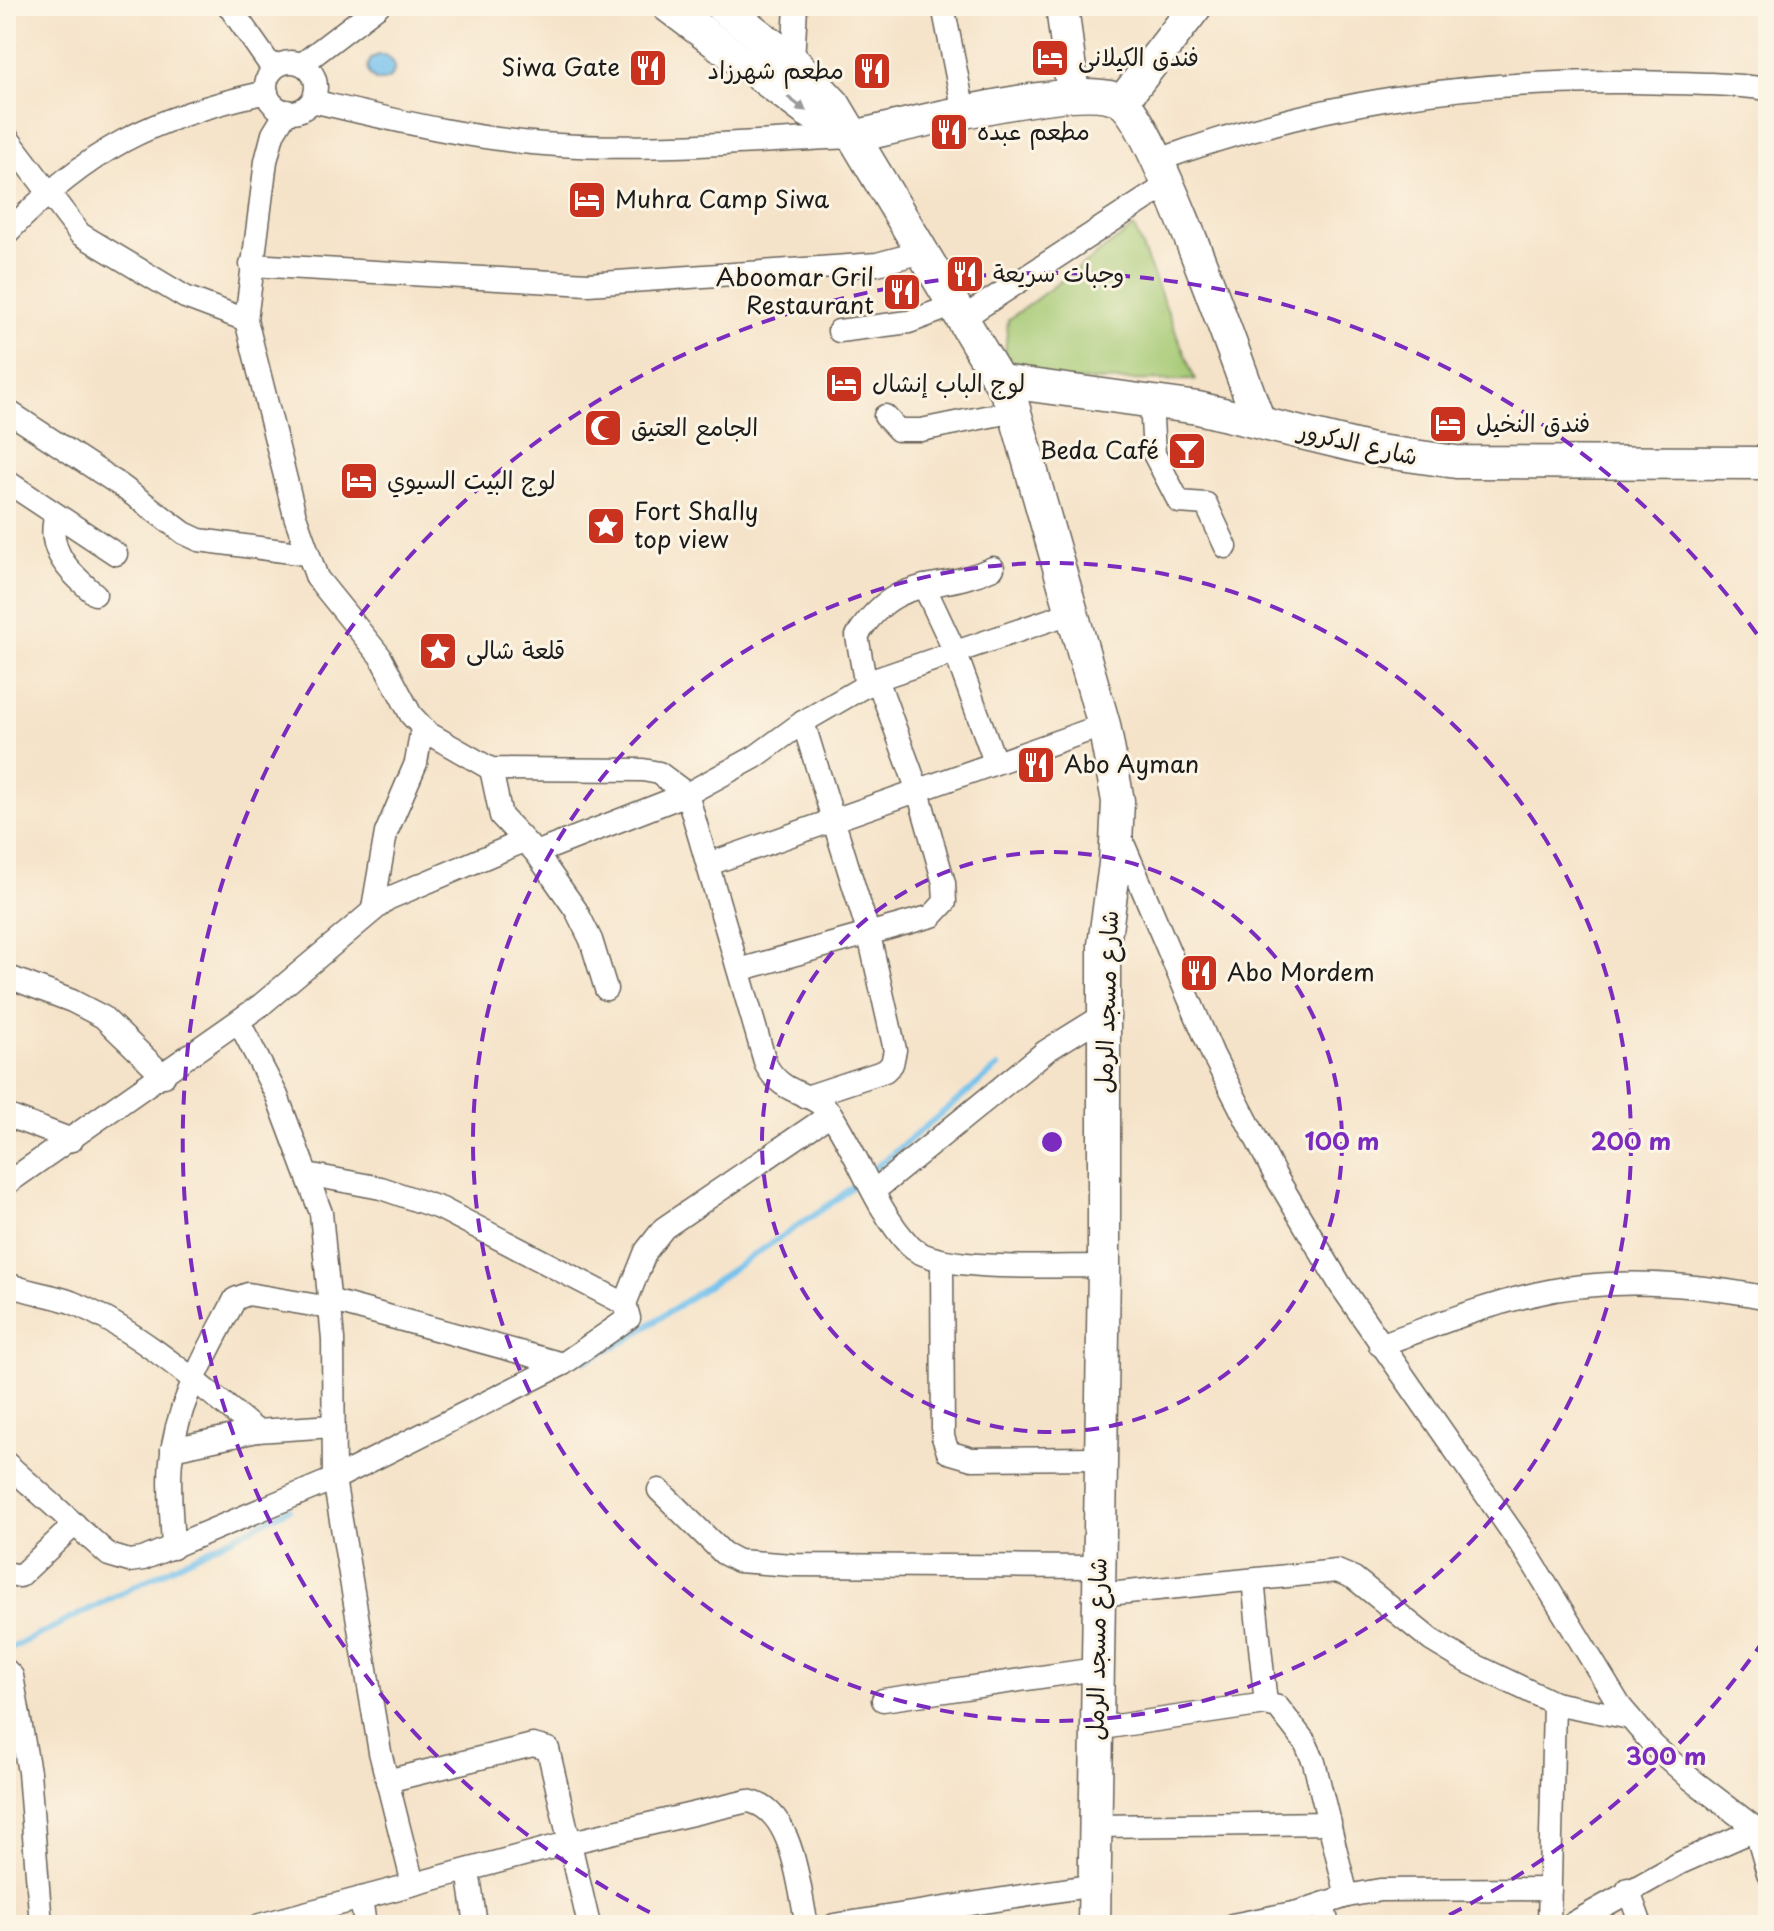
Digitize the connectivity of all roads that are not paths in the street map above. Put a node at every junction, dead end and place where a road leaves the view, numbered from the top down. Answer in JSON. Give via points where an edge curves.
{"nodes":[{"id":1,"x":229,"y":6,"type":"edge"},
{"id":2,"x":378,"y":6,"type":"edge"},
{"id":3,"x":668,"y":6,"type":"edge"},
{"id":4,"x":721,"y":6,"type":"edge"},
{"id":5,"x":796,"y":6,"type":"edge"},
{"id":6,"x":943,"y":6,"type":"edge"},
{"id":7,"x":1062,"y":6,"type":"edge"},
{"id":8,"x":1195,"y":6,"type":"edge"},
{"id":9,"x":793,"y":61,"type":"junction"},
{"id":10,"x":302,"y":64,"type":"junction"},
{"id":11,"x":273,"y":69,"type":"junction"},
{"id":12,"x":1768,"y":89,"type":"edge"},
{"id":13,"x":267,"y":92,"type":"junction"},
{"id":14,"x":1073,"y":94,"type":"junction"},
{"id":15,"x":312,"y":101,"type":"junction"},
{"id":16,"x":1122,"y":102,"type":"junction"},
{"id":17,"x":287,"y":111,"type":"junction"},
{"id":18,"x":964,"y":112,"type":"junction"},
{"id":19,"x":6,"y":136,"type":"edge"},
{"id":20,"x":853,"y":137,"type":"junction"},
{"id":21,"x":1162,"y":173,"type":"junction"},
{"id":22,"x":46,"y":193,"type":"junction"},
{"id":23,"x":6,"y":234,"type":"edge"},
{"id":24,"x":922,"y":252,"type":"junction"},
{"id":25,"x":251,"y":265,"type":"junction"},
{"id":26,"x":959,"y":311,"type":"junction"},
{"id":27,"x":246,"y":320,"type":"junction"},
{"id":28,"x":839,"y":331,"type":"dead end"},
{"id":29,"x":1001,"y":381,"type":"junction"},
{"id":30,"x":1151,"y":402,"type":"junction"},
{"id":31,"x":6,"y":410,"type":"edge"},
{"id":32,"x":1015,"y":411,"type":"junction"},
{"id":33,"x":885,"y":416,"type":"dead end"},
{"id":34,"x":1259,"y":421,"type":"junction"},
{"id":35,"x":1768,"y":463,"type":"edge"},
{"id":36,"x":9,"y":484,"type":"edge"},
{"id":37,"x":18,"y":511,"type":"dead end"},
{"id":38,"x":56,"y":515,"type":"junction"},
{"id":39,"x":1226,"y":547,"type":"dead end"},
{"id":40,"x":116,"y":554,"type":"dead end"},
{"id":41,"x":306,"y":554,"type":"junction"},
{"id":42,"x":993,"y":568,"type":"dead end"},
{"id":43,"x":924,"y":586,"type":"junction"},
{"id":44,"x":95,"y":594,"type":"dead end"},
{"id":45,"x":1073,"y":612,"type":"junction"},
{"id":46,"x":956,"y":654,"type":"junction"},
{"id":47,"x":871,"y":682,"type":"junction"},
{"id":48,"x":803,"y":722,"type":"junction"},
{"id":49,"x":1104,"y":725,"type":"junction"},
{"id":50,"x":422,"y":728,"type":"junction"},
{"id":51,"x":995,"y":762,"type":"junction"},
{"id":52,"x":491,"y":769,"type":"junction"},
{"id":53,"x":918,"y":791,"type":"junction"},
{"id":54,"x":687,"y":794,"type":"junction"},
{"id":55,"x":834,"y":820,"type":"junction"},
{"id":56,"x":1118,"y":831,"type":"junction"},
{"id":57,"x":530,"y":847,"type":"junction"},
{"id":58,"x":709,"y":864,"type":"junction"},
{"id":59,"x":373,"y":908,"type":"junction"},
{"id":60,"x":869,"y":935,"type":"junction"},
{"id":61,"x":739,"y":970,"type":"junction"},
{"id":62,"x":6,"y":976,"type":"edge"},
{"id":63,"x":606,"y":989,"type":"dead end"},
{"id":64,"x":1104,"y":1015,"type":"junction"},
{"id":65,"x":239,"y":1022,"type":"junction"},
{"id":66,"x":164,"y":1076,"type":"junction"},
{"id":67,"x":806,"y":1097,"type":"junction"},
{"id":68,"x":831,"y":1114,"type":"junction"},
{"id":69,"x":6,"y":1115,"type":"edge"},
{"id":70,"x":72,"y":1140,"type":"junction"},
{"id":71,"x":307,"y":1174,"type":"junction"},
{"id":72,"x":6,"y":1184,"type":"edge"},
{"id":73,"x":874,"y":1191,"type":"junction"},
{"id":74,"x":942,"y":1262,"type":"junction"},
{"id":75,"x":1104,"y":1266,"type":"junction"},
{"id":76,"x":6,"y":1283,"type":"edge"},
{"id":77,"x":1768,"y":1298,"type":"edge"},
{"id":78,"x":330,"y":1304,"type":"junction"},
{"id":79,"x":625,"y":1304,"type":"junction"},
{"id":80,"x":1380,"y":1345,"type":"junction"},
{"id":81,"x":563,"y":1364,"type":"junction"},
{"id":82,"x":194,"y":1379,"type":"junction"},
{"id":83,"x":333,"y":1426,"type":"junction"},
{"id":84,"x":257,"y":1431,"type":"junction"},
{"id":85,"x":172,"y":1449,"type":"junction"},
{"id":86,"x":1100,"y":1458,"type":"junction"},
{"id":87,"x":6,"y":1463,"type":"edge"},
{"id":88,"x":334,"y":1479,"type":"junction"},
{"id":89,"x":659,"y":1490,"type":"dead end"},
{"id":90,"x":75,"y":1524,"type":"junction"},
{"id":91,"x":173,"y":1548,"type":"junction"},
{"id":92,"x":6,"y":1573,"type":"edge"},
{"id":93,"x":1253,"y":1580,"type":"junction"},
{"id":94,"x":1098,"y":1581,"type":"junction"},
{"id":95,"x":1096,"y":1669,"type":"junction"},
{"id":96,"x":6,"y":1670,"type":"edge"},
{"id":97,"x":883,"y":1700,"type":"dead end"},
{"id":98,"x":1554,"y":1703,"type":"junction"},
{"id":99,"x":1266,"y":1704,"type":"junction"},
{"id":100,"x":1630,"y":1718,"type":"junction"},
{"id":101,"x":1095,"y":1729,"type":"junction"},
{"id":102,"x":387,"y":1781,"type":"junction"},
{"id":103,"x":1330,"y":1823,"type":"junction"},
{"id":104,"x":1096,"y":1826,"type":"junction"},
{"id":105,"x":1762,"y":1826,"type":"edge"},
{"id":106,"x":572,"y":1842,"type":"junction"},
{"id":107,"x":468,"y":1870,"type":"junction"},
{"id":108,"x":1768,"y":1873,"type":"edge"},
{"id":109,"x":413,"y":1884,"type":"junction"},
{"id":110,"x":1095,"y":1885,"type":"junction"},
{"id":111,"x":1550,"y":1889,"type":"junction"},
{"id":112,"x":1628,"y":1889,"type":"junction"},
{"id":113,"x":1347,"y":1896,"type":"junction"},
{"id":114,"x":361,"y":1898,"type":"junction"},
{"id":115,"x":1326,"y":1915,"type":"edge"},
{"id":116,"x":41,"y":1925,"type":"edge"},
{"id":117,"x":260,"y":1925,"type":"edge"},
{"id":118,"x":365,"y":1925,"type":"edge"},
{"id":119,"x":476,"y":1925,"type":"edge"},
{"id":120,"x":589,"y":1925,"type":"edge"},
{"id":121,"x":807,"y":1925,"type":"edge"},
{"id":122,"x":834,"y":1925,"type":"edge"},
{"id":123,"x":1094,"y":1925,"type":"edge"},
{"id":124,"x":1232,"y":1925,"type":"edge"},
{"id":125,"x":1549,"y":1925,"type":"edge"},
{"id":126,"x":1570,"y":1925,"type":"edge"},
{"id":127,"x":1641,"y":1925,"type":"edge"}],
"edges":[{"from":1,"to":11,"type":"street"},
{"from":2,"to":10,"type":"street"},
{"from":3,"to":20,"type":"street","one_way":true,"via":[[806,110]]},
{"from":4,"to":9,"type":"street","name":"شارع مسجد الرمل"},
{"from":5,"to":9,"type":"street"},
{"from":6,"to":18,"type":"street"},
{"from":7,"to":14,"type":"street"},
{"from":8,"to":16,"type":"street"},
{"from":9,"to":20,"type":"street","name":"شارع مسجد الرمل","via":[[825,92]]},
{"from":10,"to":11,"type":"street","via":[[287,62]]},
{"from":10,"to":15,"type":"street","via":[[316,80]]},
{"from":11,"to":13,"type":"street"},
{"from":12,"to":21,"type":"street","via":[[1565,82],[1401,96],[1273,122]]},
{"from":13,"to":17,"type":"street","via":[[274,105]]},
{"from":13,"to":22,"type":"street","via":[[153,124],[119,140]]},
{"from":14,"to":16,"type":"street"},
{"from":14,"to":18,"type":"street"},
{"from":15,"to":17,"type":"street","via":[[301,110]]},
{"from":15,"to":20,"type":"street","via":[[449,132],[558,145],[676,146]]},
{"from":16,"to":21,"type":"street"},
{"from":17,"to":25,"type":"street","via":[[269,147]]},
{"from":18,"to":20,"type":"street"},
{"from":19,"to":22,"type":"street"},
{"from":20,"to":24,"type":"street","name":"شارع مسجد الرمل"},
{"from":21,"to":26,"type":"street"},
{"from":21,"to":34,"type":"street"},
{"from":22,"to":23,"type":"street"},
{"from":22,"to":27,"type":"street","via":[[80,234],[128,265],[185,297]]},
{"from":24,"to":25,"type":"street","via":[[877,264],[619,283]]},
{"from":24,"to":26,"type":"street","name":"شارع مسجد الرمل"},
{"from":25,"to":27,"type":"street"},
{"from":26,"to":28,"type":"street"},
{"from":26,"to":29,"type":"street","name":"شارع مسجد الرمل"},
{"from":27,"to":41,"type":"street"},
{"from":29,"to":30,"type":"street","name":"شارع الدكرور"},
{"from":29,"to":32,"type":"street","name":"شارع مسجد الرمل"},
{"from":30,"to":34,"type":"street","name":"شارع الدكرور"},
{"from":30,"to":39,"type":"street","via":[[1154,454],[1179,502],[1206,504]]},
{"from":31,"to":41,"type":"street","via":[[184,533],[199,540]]},
{"from":32,"to":33,"type":"street","via":[[921,430],[898,430]]},
{"from":32,"to":45,"type":"street","name":"شارع مسجد الرمل"},
{"from":34,"to":35,"type":"street","name":"شارع الدكرور","via":[[1372,450],[1456,462]]},
{"from":36,"to":37,"type":"street"},
{"from":36,"to":38,"type":"street"},
{"from":38,"to":40,"type":"street"},
{"from":38,"to":44,"type":"street","via":[[52,530],[66,570]]},
{"from":41,"to":50,"type":"street","via":[[332,600],[380,656]]},
{"from":42,"to":43,"type":"street"},
{"from":43,"to":46,"type":"street"},
{"from":43,"to":47,"type":"street","via":[[889,600],[857,636]]},
{"from":45,"to":46,"type":"street"},
{"from":45,"to":49,"type":"street","name":"شارع مسجد الرمل"},
{"from":46,"to":47,"type":"street"},
{"from":46,"to":51,"type":"street"},
{"from":47,"to":48,"type":"street"},
{"from":47,"to":53,"type":"street"},
{"from":48,"to":54,"type":"street","via":[[755,757]]},
{"from":48,"to":55,"type":"street"},
{"from":49,"to":51,"type":"street"},
{"from":49,"to":56,"type":"street","name":"شارع مسجد الرمل"},
{"from":50,"to":52,"type":"street"},
{"from":50,"to":59,"type":"street","via":[[416,763],[386,833]]},
{"from":51,"to":53,"type":"street"},
{"from":52,"to":54,"type":"street","via":[[643,770],[659,773]]},
{"from":52,"to":57,"type":"street","via":[[499,812]]},
{"from":53,"to":55,"type":"street"},
{"from":53,"to":60,"type":"street","via":[[945,902],[932,916]]},
{"from":54,"to":57,"type":"street"},
{"from":54,"to":58,"type":"street"},
{"from":55,"to":58,"type":"street"},
{"from":55,"to":60,"type":"street"},
{"from":56,"to":64,"type":"street","name":"شارع مسجد الرمل","via":[[1104,945]]},
{"from":56,"to":80,"type":"street","via":[[1213,1055],[1275,1175]]},
{"from":57,"to":59,"type":"street","via":[[405,889]]},
{"from":57,"to":63,"type":"street","via":[[581,920]]},
{"from":58,"to":61,"type":"street"},
{"from":59,"to":65,"type":"street"},
{"from":60,"to":61,"type":"street"},
{"from":60,"to":67,"type":"street","via":[[895,1050],[892,1064],[885,1071]]},
{"from":61,"to":67,"type":"street","via":[[766,1065],[781,1085]]},
{"from":62,"to":66,"type":"street","via":[[103,1017]]},
{"from":64,"to":73,"type":"street","via":[[1037,1058]]},
{"from":64,"to":75,"type":"street","name":"شارع مسجد الرمل"},
{"from":65,"to":66,"type":"street"},
{"from":65,"to":71,"type":"street","via":[[277,1096]]},
{"from":66,"to":70,"type":"street"},
{"from":67,"to":68,"type":"street"},
{"from":68,"to":73,"type":"street"},
{"from":68,"to":79,"type":"street","via":[[664,1228],[646,1251]]},
{"from":69,"to":70,"type":"street"},
{"from":70,"to":72,"type":"street"},
{"from":71,"to":78,"type":"street","via":[[321,1213]]},
{"from":71,"to":79,"type":"street","via":[[381,1188],[442,1209]]},
{"from":73,"to":74,"type":"street","via":[[913,1249]]},
{"from":74,"to":75,"type":"street"},
{"from":74,"to":86,"type":"street","via":[[943,1437],[948,1452],[972,1459]]},
{"from":75,"to":86,"type":"street","name":"شارع مسجد الرمل"},
{"from":76,"to":82,"type":"street","via":[[71,1302]]},
{"from":77,"to":80,"type":"street","via":[[1703,1287],[1589,1286],[1534,1294]]},
{"from":78,"to":81,"type":"street"},
{"from":78,"to":82,"type":"street","via":[[238,1295]]},
{"from":78,"to":83,"type":"street"},
{"from":79,"to":81,"type":"street","via":[[627,1322]]},
{"from":80,"to":100,"type":"street","via":[[1528,1555],[1595,1671]]},
{"from":81,"to":88,"type":"street"},
{"from":82,"to":84,"type":"street"},
{"from":82,"to":85,"type":"street"},
{"from":83,"to":84,"type":"street"},
{"from":83,"to":88,"type":"street"},
{"from":84,"to":85,"type":"street"},
{"from":85,"to":91,"type":"street"},
{"from":86,"to":94,"type":"street","name":"شارع مسجد الرمل"},
{"from":87,"to":90,"type":"street"},
{"from":88,"to":91,"type":"street"},
{"from":88,"to":102,"type":"street"},
{"from":89,"to":94,"type":"street","via":[[723,1553],[738,1561]]},
{"from":90,"to":91,"type":"street","via":[[117,1560],[143,1559]]},
{"from":90,"to":92,"type":"street","via":[[20,1576]]},
{"from":93,"to":94,"type":"street"},
{"from":93,"to":98,"type":"street","via":[[1345,1573],[1431,1640]]},
{"from":93,"to":99,"type":"street"},
{"from":94,"to":95,"type":"street","name":"شارع مسجد الرمل"},
{"from":95,"to":97,"type":"street"},
{"from":95,"to":101,"type":"street","name":"شارع مسجد الرمل"},
{"from":96,"to":116,"type":"street","via":[[12,1676],[29,1772]]},
{"from":98,"to":100,"type":"street"},
{"from":98,"to":111,"type":"street"},
{"from":99,"to":101,"type":"street"},
{"from":99,"to":103,"type":"street","via":[[1283,1711],[1305,1742]]},
{"from":100,"to":105,"type":"street","via":[[1691,1779]]},
{"from":101,"to":104,"type":"street","name":"شارع مسجد الرمل"},
{"from":102,"to":106,"type":"street","via":[[540,1745],[552,1757]]},
{"from":102,"to":109,"type":"street"},
{"from":103,"to":104,"type":"street"},
{"from":103,"to":113,"type":"street"},
{"from":104,"to":110,"type":"street","name":"شارع مسجد الرمل"},
{"from":105,"to":108,"type":"street"},
{"from":105,"to":112,"type":"street"},
{"from":106,"to":107,"type":"street"},
{"from":106,"to":120,"type":"street"},
{"from":106,"to":121,"type":"street","via":[[686,1814],[758,1803],[783,1826]]},
{"from":107,"to":109,"type":"street"},
{"from":107,"to":119,"type":"street"},
{"from":109,"to":114,"type":"street"},
{"from":110,"to":122,"type":"street"},
{"from":110,"to":123,"type":"street","name":"شارع مسجد الرمل"},
{"from":111,"to":113,"type":"street","via":[[1409,1888]]},
{"from":111,"to":125,"type":"street"},
{"from":112,"to":126,"type":"street"},
{"from":112,"to":127,"type":"street"},
{"from":113,"to":115,"type":"street"},
{"from":114,"to":117,"type":"street"},
{"from":114,"to":118,"type":"street"},
{"from":115,"to":124,"type":"street"}]}
